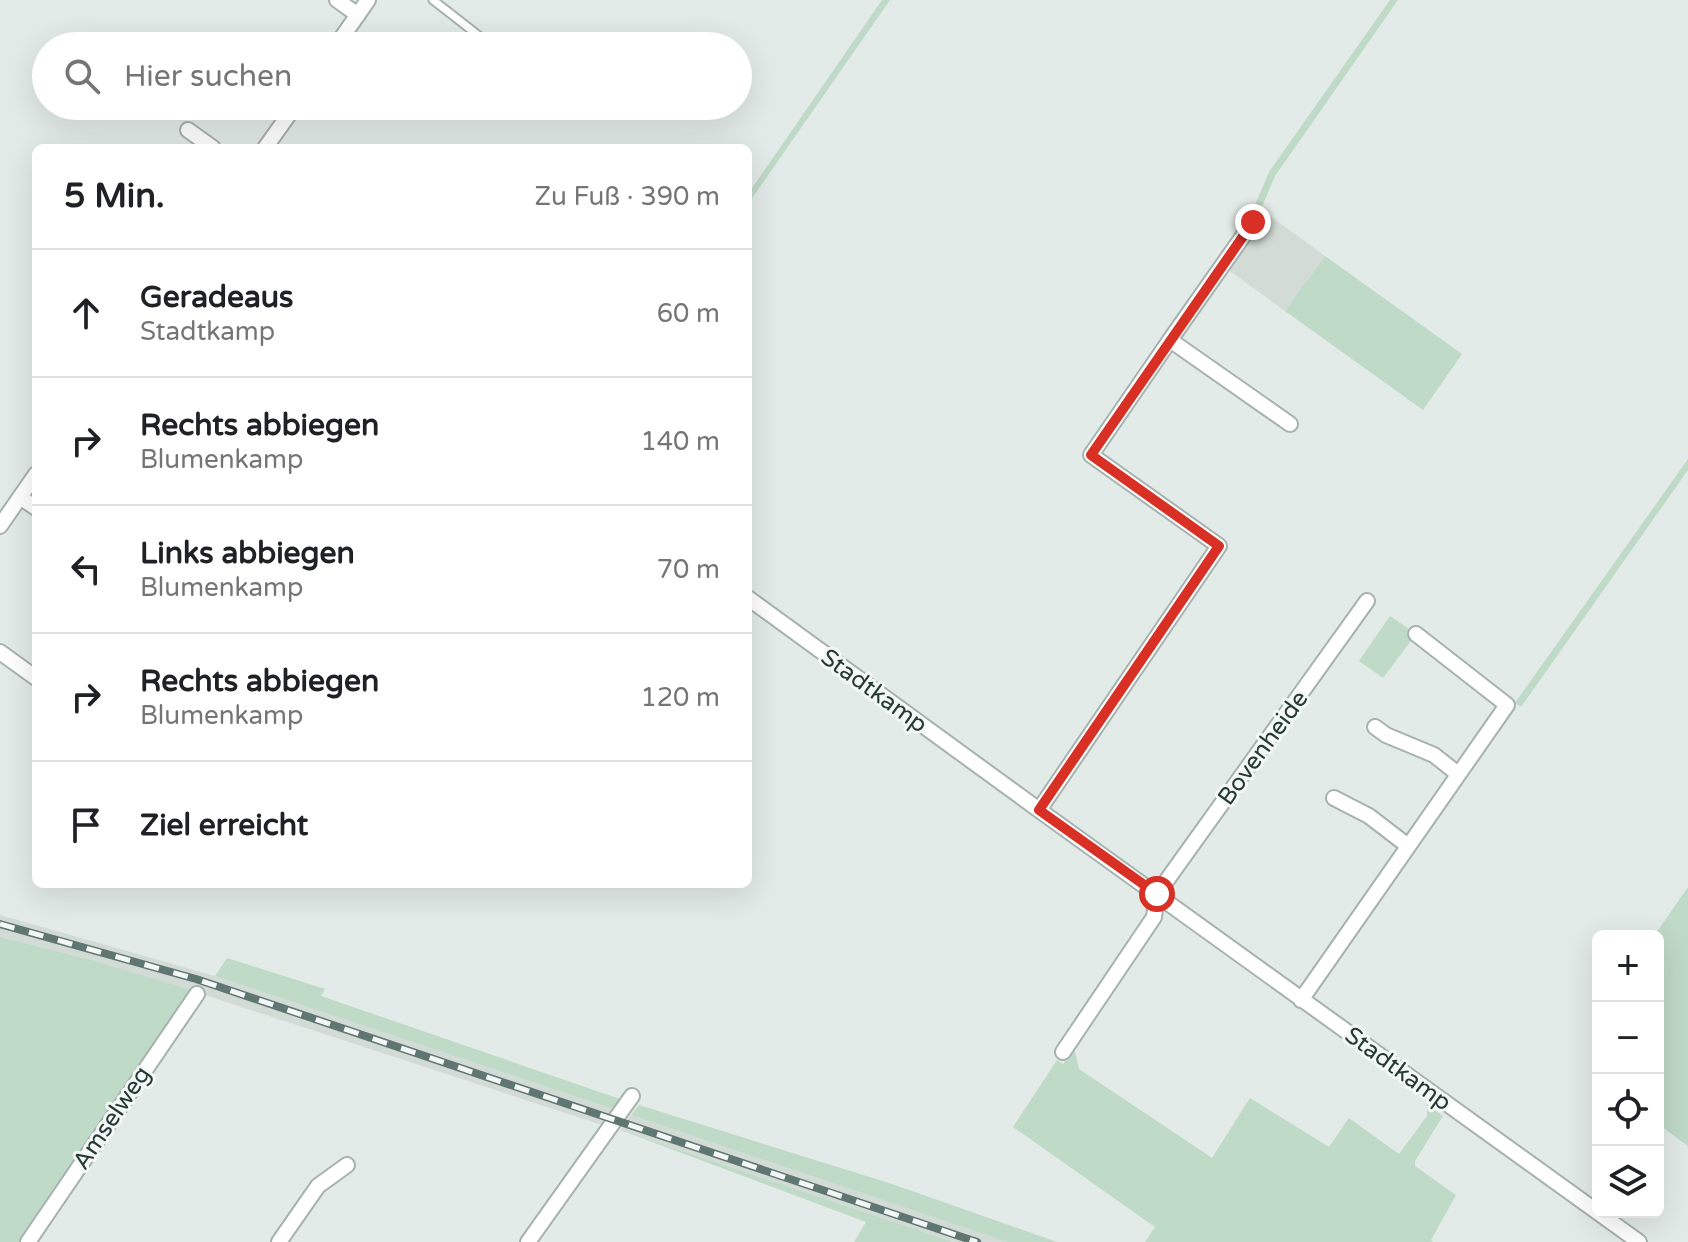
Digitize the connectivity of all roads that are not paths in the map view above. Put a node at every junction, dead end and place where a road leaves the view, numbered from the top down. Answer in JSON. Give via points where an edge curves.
{"nodes":[{"id":1,"x":337,"y":0,"type":"edge"},
{"id":2,"x":368,"y":0,"type":"edge"},
{"id":3,"x":433,"y":0,"type":"edge"},
{"id":4,"x":358,"y":15,"type":"junction"},
{"id":5,"x":346,"y":32,"type":"edge"},
{"id":6,"x":474,"y":32,"type":"edge"},
{"id":7,"x":285,"y":120,"type":"edge"},
{"id":8,"x":188,"y":130,"type":"dead end"},
{"id":9,"x":207,"y":144,"type":"edge"},
{"id":10,"x":268,"y":144,"type":"edge"},
{"id":11,"x":1253,"y":222,"type":"dead end"},
{"id":12,"x":1170,"y":340,"type":"junction"},
{"id":13,"x":1290,"y":424,"type":"dead end"},
{"id":14,"x":32,"y":480,"type":"edge"},
{"id":15,"x":20,"y":497,"type":"junction"},
{"id":16,"x":32,"y":505,"type":"edge"},
{"id":17,"x":3,"y":518,"type":"edge"},
{"id":18,"x":752,"y":601,"type":"edge"},
{"id":19,"x":1367,"y":601,"type":"dead end"},
{"id":20,"x":1416,"y":634,"type":"dead end"},
{"id":21,"x":0,"y":652,"type":"edge"},
{"id":22,"x":32,"y":675,"type":"edge"},
{"id":23,"x":1375,"y":727,"type":"dead end"},
{"id":24,"x":1458,"y":774,"type":"junction"},
{"id":25,"x":1334,"y":798,"type":"dead end"},
{"id":26,"x":1039,"y":810,"type":"junction"},
{"id":27,"x":1408,"y":846,"type":"junction"},
{"id":28,"x":1157,"y":894,"type":"junction"},
{"id":29,"x":197,"y":994,"type":"dead end"},
{"id":30,"x":1301,"y":1000,"type":"junction"},
{"id":31,"x":1063,"y":1052,"type":"dead end"},
{"id":32,"x":632,"y":1096,"type":"dead end"},
{"id":33,"x":347,"y":1165,"type":"dead end"},
{"id":34,"x":28,"y":1242,"type":"edge"},
{"id":35,"x":279,"y":1242,"type":"edge"},
{"id":36,"x":528,"y":1242,"type":"edge"},
{"id":37,"x":1639,"y":1242,"type":"edge"}],
"edges":[{"from":1,"to":4,"type":"street"},
{"from":2,"to":4,"type":"street"},
{"from":3,"to":6,"type":"lane"},
{"from":4,"to":5,"type":"street"},
{"from":7,"to":10,"type":"street"},
{"from":8,"to":9,"type":"street"},
{"from":11,"to":12,"type":"street"},
{"from":12,"to":13,"type":"street"},
{"from":12,"to":26,"type":"street","via":[[1091,455],[1219,546]]},
{"from":14,"to":15,"type":"street"},
{"from":15,"to":16,"type":"street"},
{"from":15,"to":17,"type":"street"},
{"from":18,"to":26,"type":"street","name":"Stadtkamp"},
{"from":19,"to":28,"type":"street","name":"Bovenheide"},
{"from":20,"to":24,"type":"street","via":[[1507,705]]},
{"from":21,"to":22,"type":"street"},
{"from":23,"to":24,"type":"street","via":[[1434,755]]},
{"from":24,"to":27,"type":"street"},
{"from":25,"to":27,"type":"street"},
{"from":26,"to":28,"type":"street","name":"Stadtkamp"},
{"from":27,"to":30,"type":"street"},
{"from":28,"to":30,"type":"street","name":"Stadtkamp"},
{"from":28,"to":31,"type":"street","via":[[1154,917]]},
{"from":29,"to":34,"type":"street","name":"Amselweg"},
{"from":30,"to":37,"type":"street","name":"Stadtkamp"},
{"from":32,"to":36,"type":"street"},
{"from":33,"to":35,"type":"street","via":[[318,1186]]}]}
